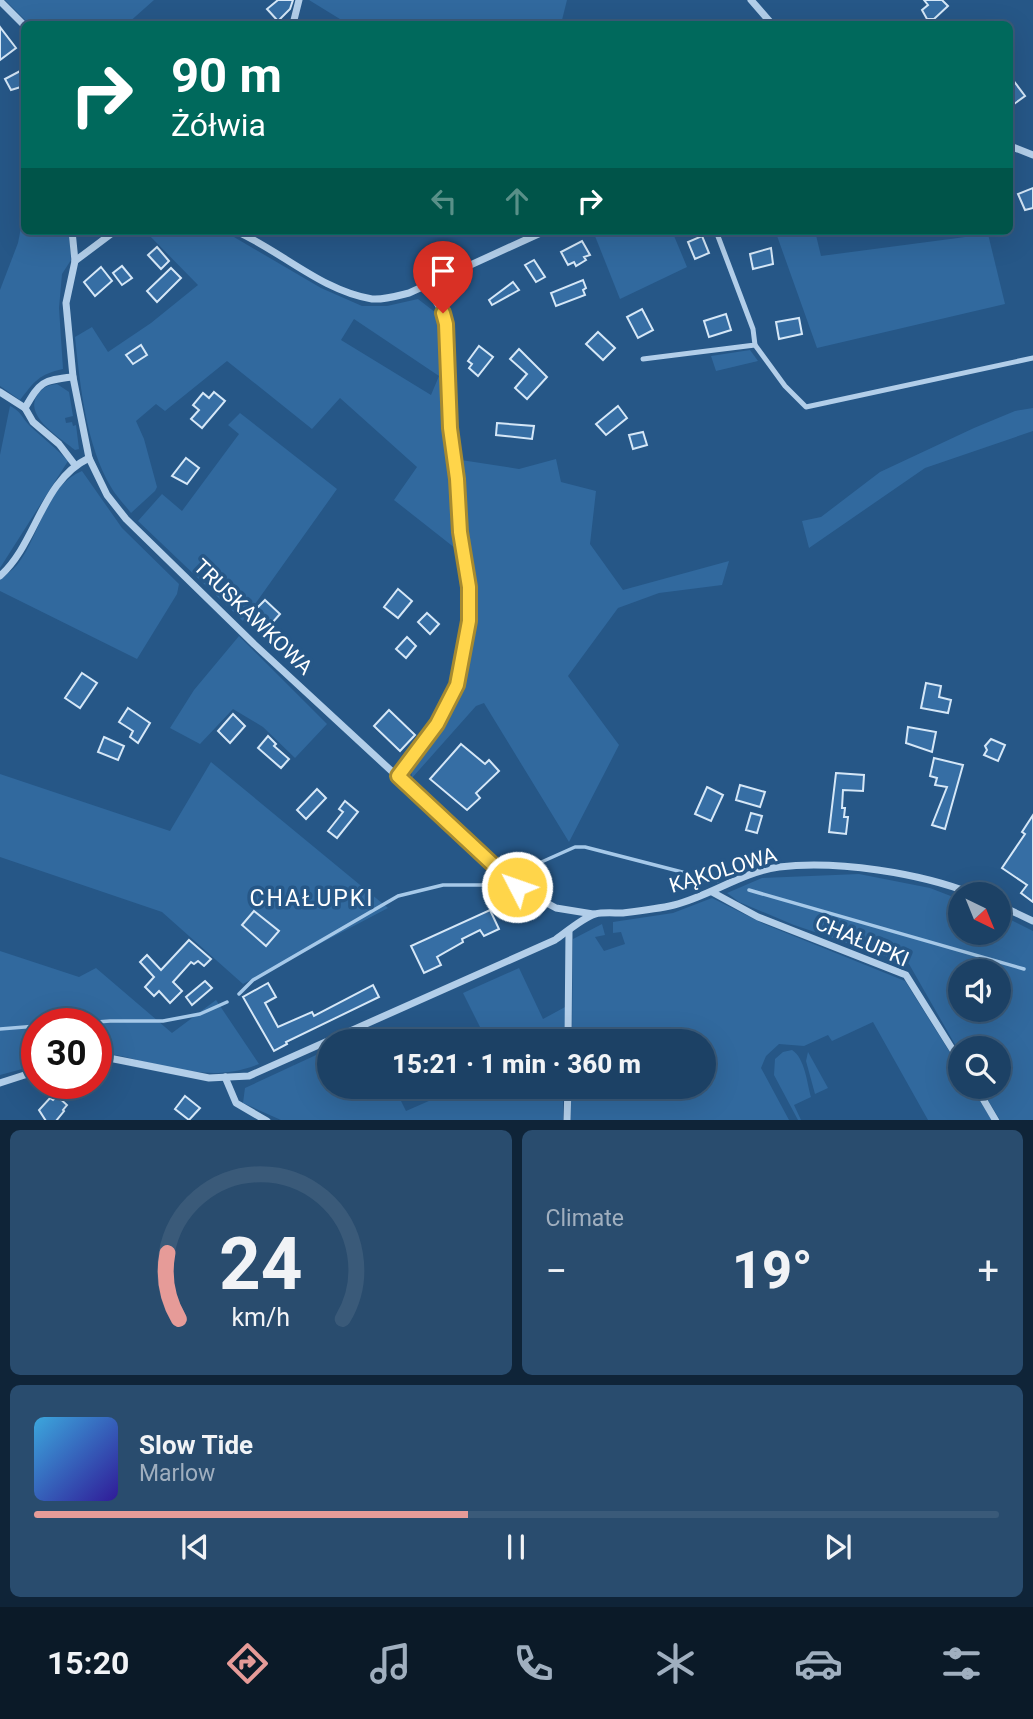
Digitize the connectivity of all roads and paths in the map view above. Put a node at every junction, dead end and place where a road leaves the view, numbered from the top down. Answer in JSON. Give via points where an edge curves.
{"nodes":[{"id":1,"x":299,"y":0,"type":"edge"},
{"id":2,"x":751,"y":0,"type":"edge"},
{"id":3,"x":0,"y":1,"type":"edge"},
{"id":4,"x":294,"y":21,"type":"edge"},
{"id":5,"x":769,"y":21,"type":"edge"},
{"id":6,"x":21,"y":22,"type":"edge"},
{"id":7,"x":1013,"y":147,"type":"edge"},
{"id":8,"x":1033,"y":155,"type":"edge"},
{"id":9,"x":72,"y":235,"type":"edge"},
{"id":10,"x":110,"y":235,"type":"edge"},
{"id":11,"x":243,"y":235,"type":"edge"},
{"id":12,"x":536,"y":235,"type":"edge"},
{"id":13,"x":718,"y":235,"type":"edge"},
{"id":14,"x":75,"y":261,"type":"junction"},
{"id":15,"x":426,"y":285,"type":"junction"},
{"id":16,"x":755,"y":345,"type":"junction"},
{"id":17,"x":1033,"y":358,"type":"edge"},
{"id":18,"x":643,"y":359,"type":"dead end"},
{"id":19,"x":72,"y":377,"type":"junction"},
{"id":20,"x":0,"y":392,"type":"edge"},
{"id":21,"x":25,"y":408,"type":"junction"},
{"id":22,"x":89,"y":458,"type":"junction"},
{"id":23,"x":75,"y":465,"type":"junction"},
{"id":24,"x":0,"y":576,"type":"edge"},
{"id":25,"x":398,"y":776,"type":"junction"},
{"id":26,"x":948,"y":885,"type":"edge"},
{"id":27,"x":712,"y":892,"type":"junction"},
{"id":28,"x":1012,"y":911,"type":"edge"},
{"id":29,"x":594,"y":914,"type":"junction"},
{"id":30,"x":1033,"y":921,"type":"edge"},
{"id":31,"x":569,"y":931,"type":"junction"},
{"id":32,"x":568,"y":1029,"type":"edge"},
{"id":33,"x":948,"y":1042,"type":"edge"},
{"id":34,"x":112,"y":1059,"type":"edge"},
{"id":35,"x":21,"y":1076,"type":"edge"},
{"id":36,"x":225,"y":1077,"type":"junction"},
{"id":37,"x":0,"y":1083,"type":"edge"},
{"id":38,"x":568,"y":1099,"type":"edge"},
{"id":39,"x":982,"y":1099,"type":"edge"},
{"id":40,"x":265,"y":1120,"type":"edge"},
{"id":41,"x":568,"y":1120,"type":"edge"},
{"id":42,"x":995,"y":1120,"type":"edge"}],
"edges":[{"from":1,"to":4,"type":"street"},
{"from":2,"to":5,"type":"street"},
{"from":3,"to":6,"type":"street"},
{"from":7,"to":8,"type":"street"},
{"from":9,"to":14,"type":"street","name":"TRUSKAWKOWA"},
{"from":10,"to":14,"type":"street"},
{"from":11,"to":15,"type":"street","via":[[326,282],[373,299]]},
{"from":12,"to":15,"type":"street"},
{"from":13,"to":16,"type":"lane"},
{"from":14,"to":19,"type":"street","name":"TRUSKAWKOWA","via":[[66,303]]},
{"from":15,"to":25,"type":"street","via":[[446,324],[450,428],[469,621],[457,685],[437,724]]},
{"from":16,"to":17,"type":"lane","via":[[806,407]]},
{"from":16,"to":18,"type":"lane"},
{"from":19,"to":21,"type":"street","via":[[38,385]]},
{"from":19,"to":22,"type":"street","name":"TRUSKAWKOWA"},
{"from":20,"to":21,"type":"street"},
{"from":21,"to":23,"type":"street"},
{"from":22,"to":23,"type":"street"},
{"from":22,"to":25,"type":"street","name":"TRUSKAWKOWA","via":[[107,495],[126,519]]},
{"from":23,"to":24,"type":"street"},
{"from":25,"to":29,"type":"street","name":"TRUSKAWKOWA","via":[[517,887],[556,908]]},
{"from":26,"to":27,"type":"street","name":"KĄKOLOWA","via":[[870,869],[779,867]]},
{"from":27,"to":29,"type":"street","name":"KĄKOLOWA","via":[[663,907]]},
{"from":27,"to":33,"type":"street","name":"CHAŁUPKI","via":[[758,917],[906,975]]},
{"from":28,"to":30,"type":"street"},
{"from":29,"to":31,"type":"street","name":"KĄKOLOWA"},
{"from":31,"to":32,"type":"street"},
{"from":31,"to":36,"type":"street","name":"KĄKOLOWA","via":[[249,1076]]},
{"from":34,"to":36,"type":"street","name":"KĄKOLOWA","via":[[165,1071]]},
{"from":35,"to":37,"type":"street"},
{"from":36,"to":40,"type":"street","via":[[236,1103]]},
{"from":38,"to":41,"type":"street"},
{"from":39,"to":42,"type":"street"}]}
